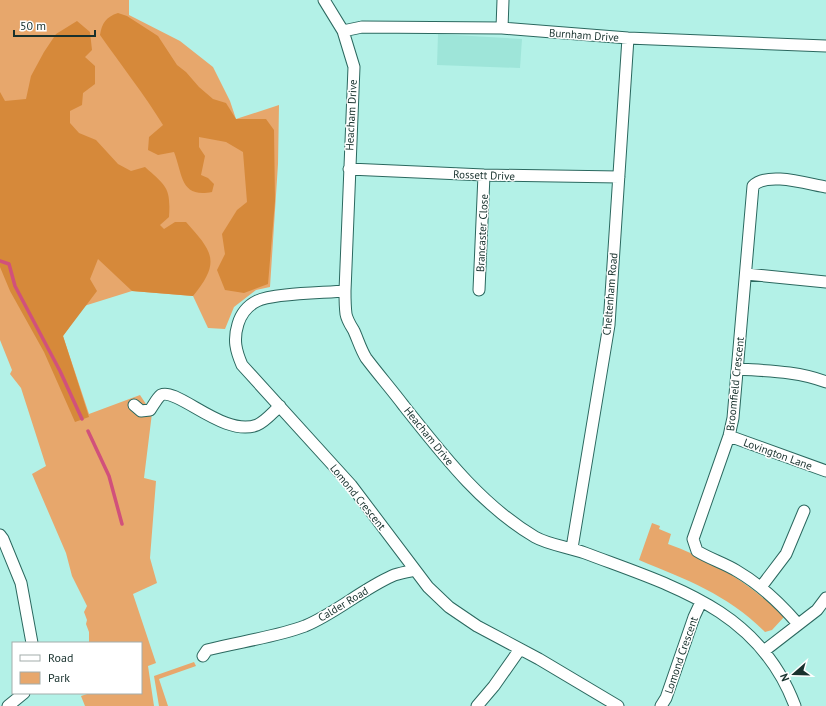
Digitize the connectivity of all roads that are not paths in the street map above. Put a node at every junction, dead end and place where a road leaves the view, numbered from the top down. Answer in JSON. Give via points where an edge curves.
{"nodes":[{"id":1,"x":324,"y":0,"type":"edge"},
{"id":2,"x":503,"y":0,"type":"edge"},
{"id":3,"x":502,"y":28,"type":"junction"},
{"id":4,"x":343,"y":31,"type":"junction"},
{"id":5,"x":628,"y":38,"type":"junction"},
{"id":6,"x":826,"y":46,"type":"edge"},
{"id":7,"x":349,"y":169,"type":"junction"},
{"id":8,"x":484,"y":175,"type":"junction"},
{"id":9,"x":619,"y":176,"type":"junction"},
{"id":10,"x":826,"y":187,"type":"edge"},
{"id":11,"x":746,"y":274,"type":"junction"},
{"id":12,"x":826,"y":282,"type":"edge"},
{"id":13,"x":479,"y":290,"type":"dead end"},
{"id":14,"x":345,"y":291,"type":"junction"},
{"id":15,"x":738,"y":370,"type":"junction"},
{"id":16,"x":826,"y":382,"type":"edge"},
{"id":17,"x":134,"y":405,"type":"dead end"},
{"id":18,"x":280,"y":406,"type":"junction"},
{"id":19,"x":729,"y":436,"type":"junction"},
{"id":20,"x":826,"y":471,"type":"edge"},
{"id":21,"x":804,"y":511,"type":"dead end"},
{"id":22,"x":0,"y":535,"type":"edge"},
{"id":23,"x":572,"y":548,"type":"junction"},
{"id":24,"x":415,"y":570,"type":"junction"},
{"id":25,"x":761,"y":587,"type":"junction"},
{"id":26,"x":826,"y":598,"type":"edge"},
{"id":27,"x":701,"y":602,"type":"junction"},
{"id":28,"x":798,"y":624,"type":"junction"},
{"id":29,"x":32,"y":642,"type":"edge"},
{"id":30,"x":520,"y":649,"type":"junction"},
{"id":31,"x":764,"y":651,"type":"junction"},
{"id":32,"x":203,"y":656,"type":"dead end"},
{"id":33,"x":23,"y":694,"type":"edge"},
{"id":34,"x":8,"y":706,"type":"edge"},
{"id":35,"x":477,"y":706,"type":"edge"},
{"id":36,"x":618,"y":706,"type":"edge"},
{"id":37,"x":661,"y":706,"type":"edge"},
{"id":38,"x":795,"y":706,"type":"edge"}],
"edges":[{"from":1,"to":4,"type":"street","name":"Heacham Drive"},
{"from":2,"to":3,"type":"street"},
{"from":3,"to":4,"type":"street","name":"Burnham Drive","via":[[362,27]]},
{"from":3,"to":5,"type":"street","name":"Burnham Drive"},
{"from":4,"to":7,"type":"street","name":"Heacham Drive","via":[[354,67]]},
{"from":5,"to":6,"type":"street","name":"Burnham Drive"},
{"from":5,"to":9,"type":"street","name":"Cheltenham Road"},
{"from":7,"to":8,"type":"street","name":"Rossett Drive"},
{"from":7,"to":14,"type":"street","name":"Heacham Drive"},
{"from":8,"to":9,"type":"street","name":"Rossett Drive"},
{"from":8,"to":13,"type":"street","name":"Brancaster Close"},
{"from":9,"to":23,"type":"street","name":"Cheltenham Road","via":[[609,325]]},
{"from":10,"to":11,"type":"street","name":"Broomfield Crescent","via":[[774,178],[757,181],[752,192]]},
{"from":11,"to":12,"type":"street"},
{"from":11,"to":15,"type":"street","name":"Broomfield Crescent"},
{"from":14,"to":18,"type":"street","name":"Lomond Crescent","via":[[269,297],[245,309],[235,334],[235,350],[242,365]]},
{"from":14,"to":23,"type":"street","name":"Heacham Drive","via":[[346,315],[366,356],[467,483],[506,518],[538,539]]},
{"from":15,"to":16,"type":"street","via":[[787,372],[815,377]]},
{"from":15,"to":19,"type":"street","name":"Broomfield Crescent"},
{"from":17,"to":18,"type":"street","via":[[141,411],[150,410],[160,396],[168,394],[180,398],[210,417],[242,427],[259,424]]},
{"from":18,"to":24,"type":"street","name":"Lomond Crescent","via":[[351,485]]},
{"from":19,"to":20,"type":"street","name":"Lovington Lane"},
{"from":19,"to":25,"type":"street","name":"Broomfield Crescent","via":[[693,539],[698,551],[736,570]]},
{"from":21,"to":25,"type":"street","via":[[783,560]]},
{"from":22,"to":29,"type":"street","via":[[4,539],[21,583]]},
{"from":23,"to":27,"type":"street","name":"Heacham Drive","via":[[684,591]]},
{"from":24,"to":30,"type":"street","name":"Lomond Crescent","via":[[449,607],[477,626]]},
{"from":24,"to":32,"type":"street","name":"Calder Road","via":[[394,575],[374,585],[330,614],[304,626],[207,650]]},
{"from":25,"to":28,"type":"street","name":"Broomfield Crescent"},
{"from":26,"to":28,"type":"street","via":[[817,610]]},
{"from":27,"to":31,"type":"street","name":"Heacham Drive","via":[[712,606],[740,626]]},
{"from":27,"to":37,"type":"street","name":"Lomond Crescent"},
{"from":28,"to":31,"type":"street"},
{"from":30,"to":35,"type":"street"},
{"from":30,"to":36,"type":"street","name":"Lomond Crescent"},
{"from":31,"to":38,"type":"street","name":"Heacham Drive","via":[[781,676]]},
{"from":33,"to":34,"type":"street"}]}
